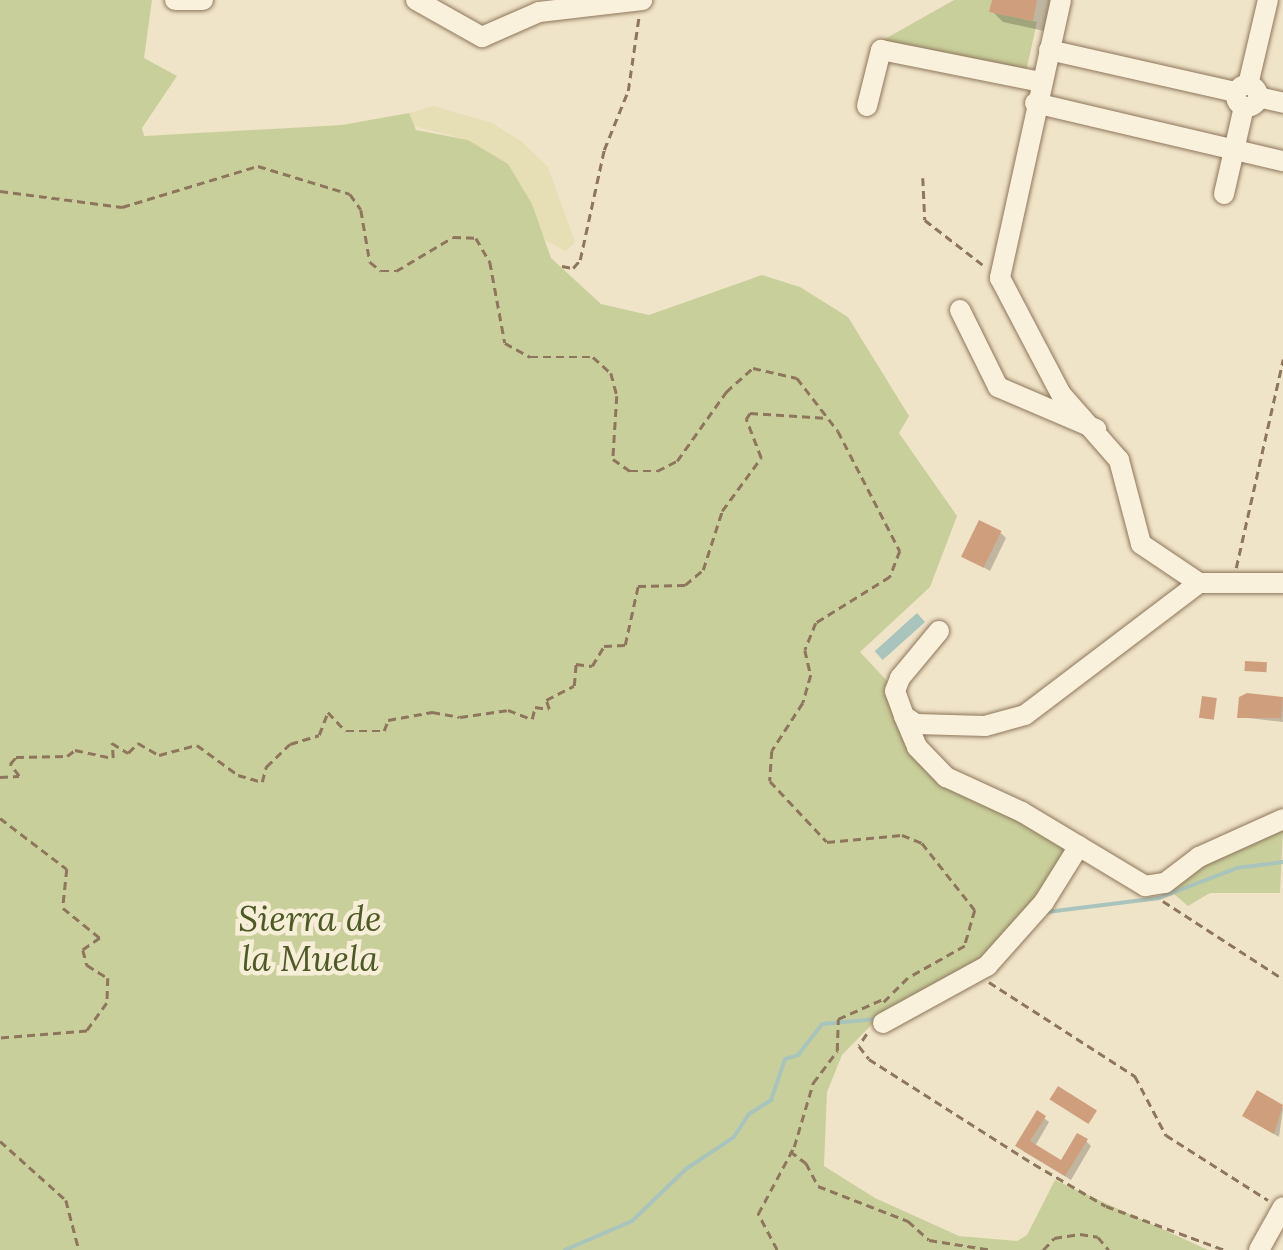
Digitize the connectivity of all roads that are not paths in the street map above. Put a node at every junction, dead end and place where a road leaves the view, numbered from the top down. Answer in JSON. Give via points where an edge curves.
{"nodes":[{"id":1,"x":175,"y":0,"type":"edge"},
{"id":2,"x":203,"y":0,"type":"edge"},
{"id":3,"x":416,"y":0,"type":"edge"},
{"id":4,"x":642,"y":0,"type":"edge"},
{"id":5,"x":1061,"y":0,"type":"edge"},
{"id":6,"x":1269,"y":2,"type":"edge"},
{"id":7,"x":1049,"y":50,"type":"junction"},
{"id":8,"x":1041,"y":82,"type":"junction"},
{"id":9,"x":1247,"y":95,"type":"junction"},
{"id":10,"x":1283,"y":103,"type":"edge"},
{"id":11,"x":1035,"y":104,"type":"junction"},
{"id":12,"x":867,"y":106,"type":"dead end"},
{"id":13,"x":1234,"y":150,"type":"junction"},
{"id":14,"x":1283,"y":161,"type":"edge"},
{"id":15,"x":1224,"y":194,"type":"dead end"},
{"id":16,"x":960,"y":310,"type":"dead end"},
{"id":17,"x":1098,"y":430,"type":"junction"},
{"id":18,"x":1199,"y":582,"type":"junction"},
{"id":19,"x":1283,"y":583,"type":"edge"},
{"id":20,"x":939,"y":631,"type":"dead end"},
{"id":21,"x":904,"y":716,"type":"junction"},
{"id":22,"x":1283,"y":820,"type":"edge"},
{"id":23,"x":1079,"y":846,"type":"junction"},
{"id":24,"x":883,"y":1023,"type":"road end"},
{"id":25,"x":1283,"y":1208,"type":"edge"},
{"id":26,"x":1259,"y":1250,"type":"edge"}],
"edges":[{"from":1,"to":2,"type":"street"},
{"from":3,"to":4,"type":"street","via":[[482,37],[539,12]]},
{"from":5,"to":7,"type":"street"},
{"from":6,"to":9,"type":"street"},
{"from":7,"to":8,"type":"street"},
{"from":7,"to":9,"type":"street"},
{"from":8,"to":11,"type":"street"},
{"from":8,"to":12,"type":"street","via":[[881,50]]},
{"from":9,"to":10,"type":"street"},
{"from":9,"to":13,"type":"street"},
{"from":11,"to":13,"type":"street"},
{"from":11,"to":17,"type":"street","via":[[1000,278],[1061,394]]},
{"from":13,"to":14,"type":"street"},
{"from":13,"to":15,"type":"street"},
{"from":16,"to":17,"type":"street","via":[[998,387]]},
{"from":17,"to":18,"type":"street","via":[[1129,481],[1141,544]]},
{"from":18,"to":19,"type":"street"},
{"from":18,"to":21,"type":"street","via":[[1025,714],[963,728],[916,724]]},
{"from":20,"to":21,"type":"street","via":[[900,678],[895,691]]},
{"from":21,"to":23,"type":"street","via":[[917,748],[946,777]]},
{"from":22,"to":23,"type":"street","via":[[1199,857],[1156,887]]},
{"from":23,"to":24,"type":"street","via":[[1011,944],[974,976]]},
{"from":25,"to":26,"type":"street"}]}
